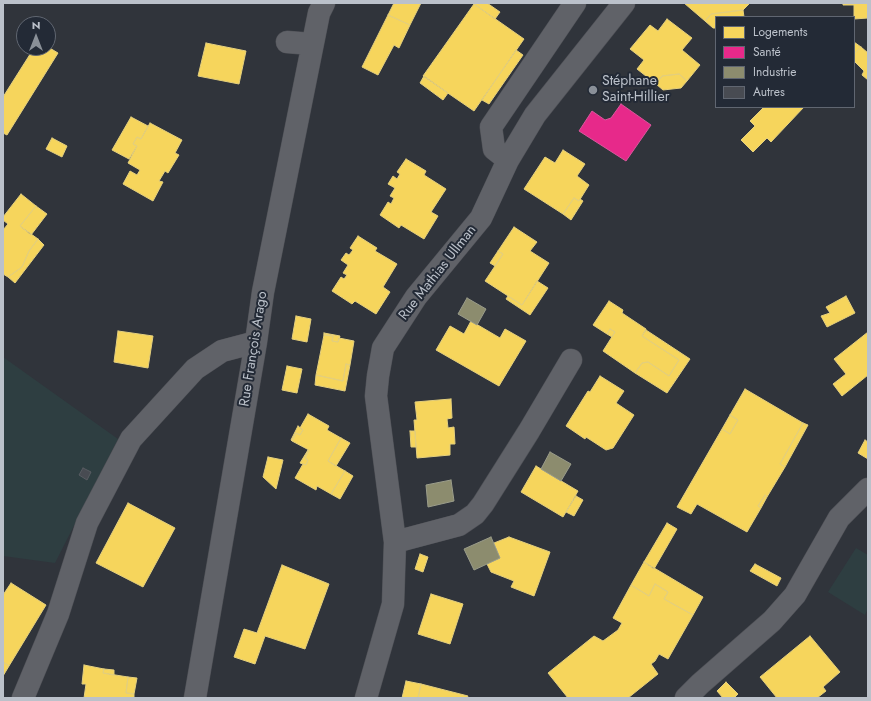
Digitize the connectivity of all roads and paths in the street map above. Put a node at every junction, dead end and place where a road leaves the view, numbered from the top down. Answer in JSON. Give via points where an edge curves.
{"nodes":[{"id":1,"x":324,"y":3,"type":"edge"},
{"id":2,"x":575,"y":3,"type":"edge"},
{"id":3,"x":624,"y":3,"type":"edge"},
{"id":4,"x":287,"y":42,"type":"dead end"},
{"id":5,"x":312,"y":44,"type":"junction"},
{"id":6,"x":508,"y":160,"type":"junction"},
{"id":7,"x":256,"y":342,"type":"junction"},
{"id":8,"x":571,"y":360,"type":"dead end"},
{"id":9,"x":868,"y":488,"type":"edge"},
{"id":10,"x":395,"y":542,"type":"junction"},
{"id":11,"x":23,"y":698,"type":"edge"},
{"id":12,"x":195,"y":698,"type":"edge"},
{"id":13,"x":366,"y":698,"type":"edge"},
{"id":14,"x":686,"y":698,"type":"edge"}],
"edges":[{"from":1,"to":5,"type":"street","name":"Rue François Arago"},
{"from":2,"to":6,"type":"street","via":[[491,127],[494,149]]},
{"from":3,"to":6,"type":"street","name":"Rue Mathias Ullman","via":[[535,115]]},
{"from":4,"to":5,"type":"street"},
{"from":5,"to":7,"type":"street","name":"Rue François Arago","via":[[263,292]]},
{"from":6,"to":10,"type":"street","name":"Rue Mathias Ullman","via":[[481,218],[416,297],[383,348],[376,396]]},
{"from":7,"to":11,"type":"street","via":[[222,351],[195,369],[131,439],[87,523],[58,614]]},
{"from":7,"to":12,"type":"street","name":"Rue François Arago"},
{"from":8,"to":10,"type":"street","via":[[475,514],[459,525]]},
{"from":9,"to":14,"type":"street","via":[[839,518],[800,587],[786,605],[772,621]]},
{"from":10,"to":13,"type":"street","name":"Rue Mathias Ullman","via":[[393,604]]}]}
